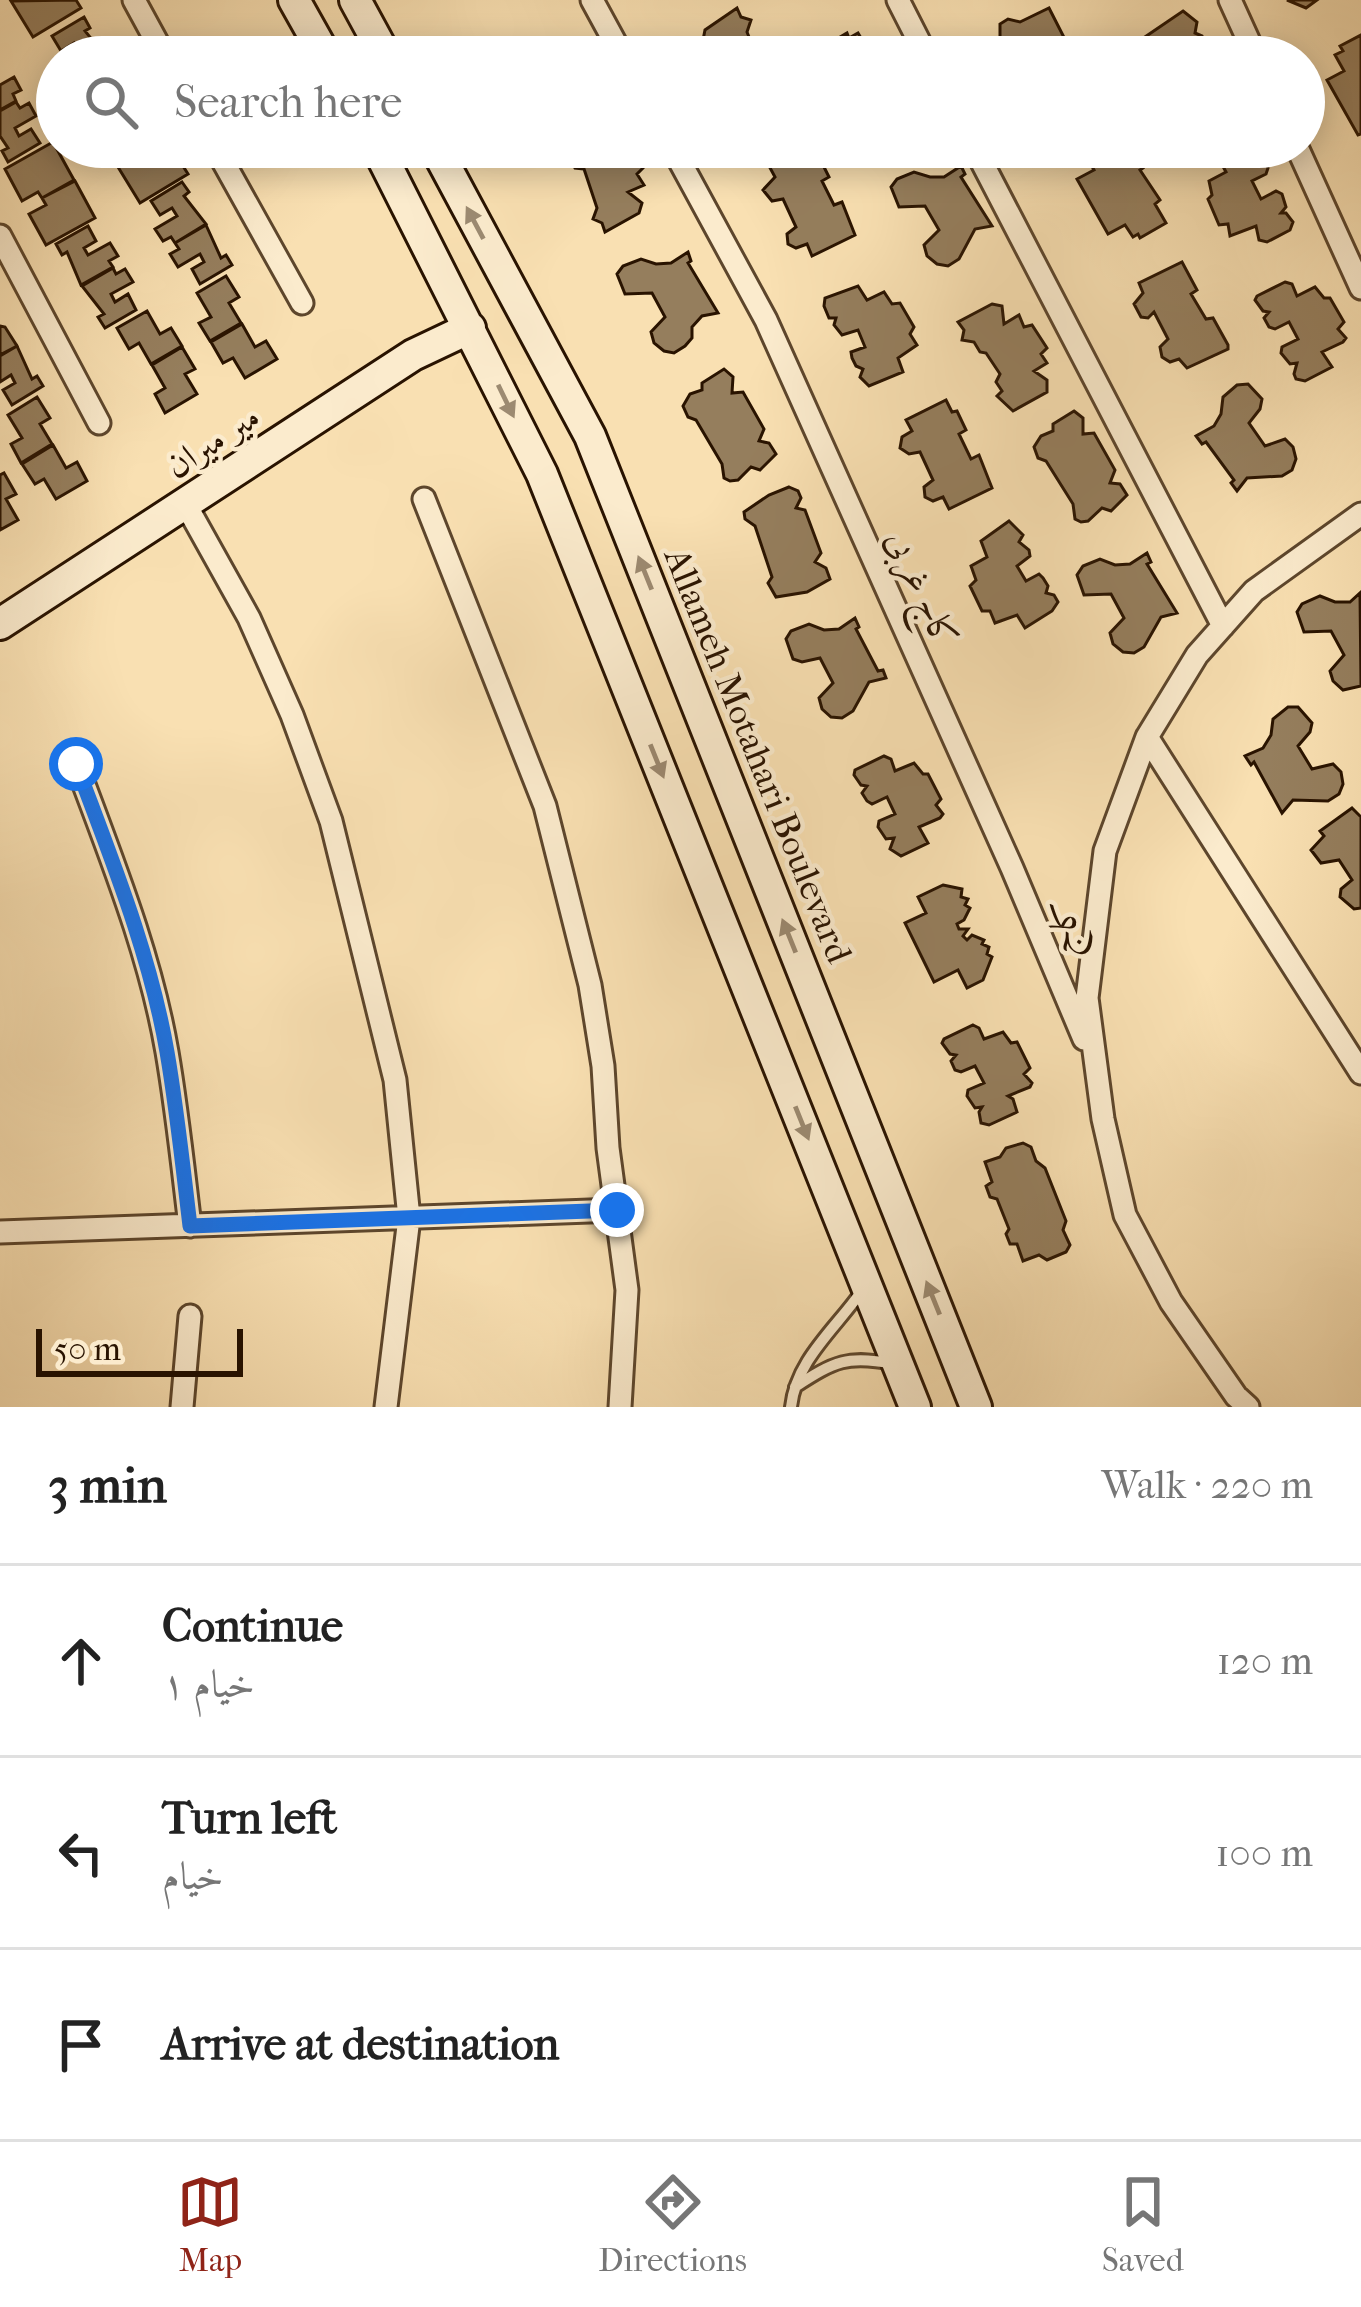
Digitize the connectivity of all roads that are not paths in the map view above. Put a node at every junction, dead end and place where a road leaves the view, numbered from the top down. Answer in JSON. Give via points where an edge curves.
{"nodes":[{"id":1,"x":134,"y":0,"type":"edge"},
{"id":2,"x":294,"y":0,"type":"edge"},
{"id":3,"x":356,"y":0,"type":"edge"},
{"id":4,"x":592,"y":0,"type":"edge"},
{"id":5,"x":898,"y":0,"type":"edge"},
{"id":6,"x":1230,"y":0,"type":"edge"},
{"id":7,"x":154,"y":36,"type":"edge"},
{"id":8,"x":314,"y":36,"type":"edge"},
{"id":9,"x":375,"y":36,"type":"edge"},
{"id":10,"x":612,"y":36,"type":"edge"},
{"id":11,"x":916,"y":36,"type":"edge"},
{"id":12,"x":1246,"y":36,"type":"edge"},
{"id":13,"x":227,"y":168,"type":"edge"},
{"id":14,"x":388,"y":168,"type":"edge"},
{"id":15,"x":445,"y":168,"type":"edge"},
{"id":16,"x":683,"y":168,"type":"edge"},
{"id":17,"x":985,"y":168,"type":"edge"},
{"id":18,"x":1307,"y":168,"type":"edge"},
{"id":19,"x":0,"y":236,"type":"edge"},
{"id":20,"x":1361,"y":288,"type":"edge"},
{"id":21,"x":302,"y":303,"type":"dead end"},
{"id":22,"x":470,"y":328,"type":"junction"},
{"id":23,"x":99,"y":423,"type":"dead end"},
{"id":24,"x":424,"y":499,"type":"dead end"},
{"id":25,"x":186,"y":505,"type":"junction"},
{"id":26,"x":1361,"y":514,"type":"edge"},
{"id":27,"x":0,"y":624,"type":"edge"},
{"id":28,"x":1223,"y":626,"type":"junction"},
{"id":29,"x":1147,"y":737,"type":"junction"},
{"id":30,"x":76,"y":764,"type":"dead end"},
{"id":31,"x":1096,"y":1066,"type":"junction"},
{"id":32,"x":1361,"y":1073,"type":"edge"},
{"id":33,"x":617,"y":1210,"type":"junction"},
{"id":34,"x":409,"y":1218,"type":"junction"},
{"id":35,"x":190,"y":1226,"type":"junction"},
{"id":36,"x":0,"y":1232,"type":"edge"},
{"id":37,"x":867,"y":1285,"type":"junction"},
{"id":38,"x":190,"y":1316,"type":"dead end"},
{"id":39,"x":899,"y":1365,"type":"junction"},
{"id":40,"x":793,"y":1389,"type":"junction"},
{"id":41,"x":182,"y":1407,"type":"edge"},
{"id":42,"x":386,"y":1407,"type":"edge"},
{"id":43,"x":620,"y":1407,"type":"edge"},
{"id":44,"x":790,"y":1407,"type":"edge"},
{"id":45,"x":915,"y":1407,"type":"edge"},
{"id":46,"x":976,"y":1407,"type":"edge"},
{"id":47,"x":1248,"y":1407,"type":"edge"}],
"edges":[{"from":1,"to":7,"type":"street"},
{"from":2,"to":8,"type":"main road"},
{"from":3,"to":9,"type":"main road"},
{"from":4,"to":10,"type":"street"},
{"from":5,"to":11,"type":"street"},
{"from":6,"to":12,"type":"street"},
{"from":13,"to":21,"type":"street"},
{"from":14,"to":22,"type":"main road"},
{"from":46,"to":15,"type":"main road","name":"Allameh Motahari Boulevard","one_way":true,"via":[[590,436]]},
{"from":16,"to":31,"type":"street","name":"کاج غربی","via":[[766,320]]},
{"from":17,"to":28,"type":"street"},
{"from":18,"to":20,"type":"street"},
{"from":19,"to":23,"type":"street"},
{"from":22,"to":25,"type":"main road","name":"میر میران","via":[[413,355]]},
{"from":22,"to":37,"type":"main road","one_way":true,"via":[[542,474]]},
{"from":24,"to":33,"type":"street","via":[[545,806],[590,985]]},
{"from":25,"to":27,"type":"main road","name":"میر میران"},
{"from":25,"to":34,"type":"street","via":[[249,618],[332,821],[395,1080]]},
{"from":26,"to":28,"type":"street","name":"کاج","via":[[1255,591]]},
{"from":28,"to":29,"type":"street","name":"کاج"},
{"from":29,"to":31,"type":"street","name":"کاج","via":[[1105,851],[1087,998]]},
{"from":29,"to":32,"type":"street"},
{"from":30,"to":35,"type":"street","via":[[149,975]]},
{"from":31,"to":47,"type":"street","name":"کاج","via":[[1125,1215],[1171,1302]]},
{"from":33,"to":34,"type":"street"},
{"from":33,"to":43,"type":"street","via":[[628,1290]]},
{"from":34,"to":35,"type":"street"},
{"from":34,"to":42,"type":"street"},
{"from":35,"to":36,"type":"street"},
{"from":37,"to":39,"type":"main road"},
{"from":37,"to":40,"type":"lane"},
{"from":38,"to":41,"type":"street"},
{"from":39,"to":40,"type":"lane","via":[[833,1361]]},
{"from":39,"to":45,"type":"main road"},
{"from":40,"to":44,"type":"lane"}]}
